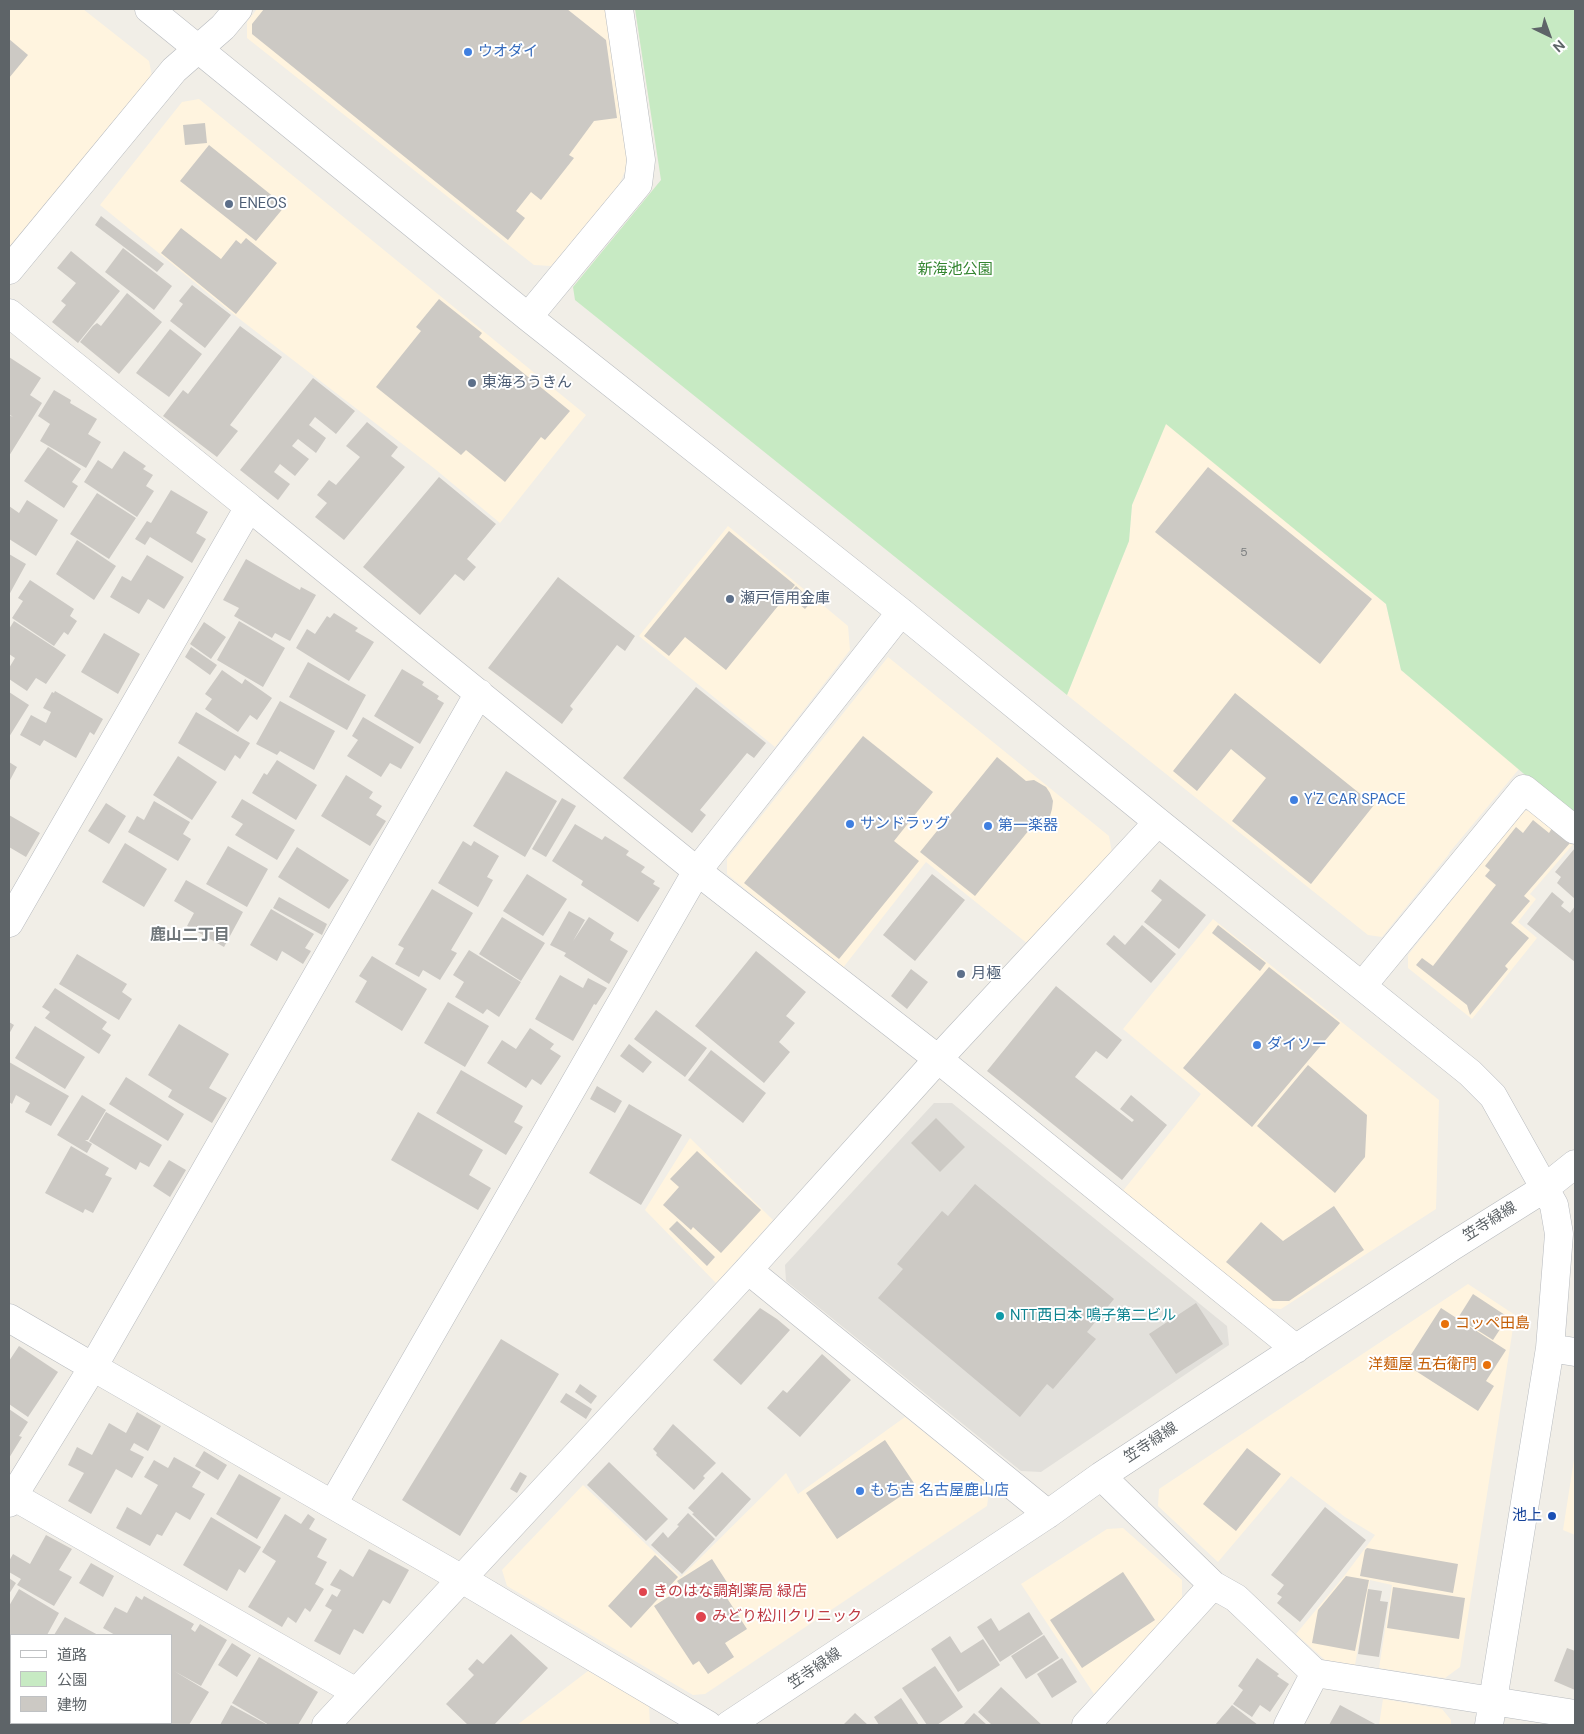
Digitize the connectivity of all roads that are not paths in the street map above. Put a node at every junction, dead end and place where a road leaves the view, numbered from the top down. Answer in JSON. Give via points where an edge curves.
{"nodes":[{"id":1,"x":149,"y":9,"type":"edge"},
{"id":2,"x":238,"y":9,"type":"edge"},
{"id":3,"x":619,"y":9,"type":"edge"},
{"id":4,"x":199,"y":48,"type":"junction"},
{"id":5,"x":9,"y":270,"type":"edge"},
{"id":6,"x":9,"y":313,"type":"edge"},
{"id":7,"x":528,"y":316,"type":"junction"},
{"id":8,"x":249,"y":507,"type":"junction"},
{"id":9,"x":901,"y":612,"type":"junction"},
{"id":10,"x":479,"y":693,"type":"junction"},
{"id":11,"x":1158,"y":822,"type":"junction"},
{"id":12,"x":1575,"y":830,"type":"edge"},
{"id":13,"x":697,"y":871,"type":"junction"},
{"id":14,"x":9,"y":923,"type":"edge"},
{"id":15,"x":1362,"y":986,"type":"junction"},
{"id":16,"x":938,"y":1059,"type":"junction"},
{"id":17,"x":1575,"y":1164,"type":"edge"},
{"id":18,"x":1545,"y":1188,"type":"junction"},
{"id":19,"x":748,"y":1270,"type":"junction"},
{"id":20,"x":9,"y":1318,"type":"edge"},
{"id":21,"x":1296,"y":1349,"type":"junction"},
{"id":22,"x":1563,"y":1350,"type":"edge"},
{"id":23,"x":93,"y":1367,"type":"junction"},
{"id":24,"x":1101,"y":1476,"type":"junction"},
{"id":25,"x":11,"y":1499,"type":"edge"},
{"id":26,"x":333,"y":1504,"type":"junction"},
{"id":27,"x":1048,"y":1514,"type":"junction"},
{"id":28,"x":462,"y":1579,"type":"junction"},
{"id":29,"x":1213,"y":1585,"type":"junction"},
{"id":30,"x":1315,"y":1673,"type":"junction"},
{"id":31,"x":356,"y":1692,"type":"junction"},
{"id":32,"x":1490,"y":1713,"type":"edge"},
{"id":33,"x":1575,"y":1714,"type":"edge"},
{"id":34,"x":326,"y":1725,"type":"edge"},
{"id":35,"x":708,"y":1725,"type":"edge"},
{"id":36,"x":729,"y":1725,"type":"edge"},
{"id":37,"x":1086,"y":1725,"type":"edge"},
{"id":38,"x":1288,"y":1725,"type":"edge"}],
"edges":[{"from":1,"to":4,"type":"street"},
{"from":2,"to":4,"type":"street"},
{"from":3,"to":7,"type":"street","via":[[642,160],[638,184]]},
{"from":4,"to":5,"type":"street","via":[[174,70]]},
{"from":4,"to":7,"type":"street"},
{"from":6,"to":8,"type":"street"},
{"from":7,"to":9,"type":"street"},
{"from":8,"to":10,"type":"street"},
{"from":8,"to":14,"type":"street"},
{"from":9,"to":11,"type":"street"},
{"from":9,"to":13,"type":"street"},
{"from":10,"to":13,"type":"street"},
{"from":10,"to":23,"type":"street"},
{"from":11,"to":15,"type":"street"},
{"from":11,"to":16,"type":"street"},
{"from":12,"to":15,"type":"street","via":[[1524,789]]},
{"from":13,"to":16,"type":"street"},
{"from":13,"to":26,"type":"street"},
{"from":15,"to":18,"type":"street","via":[[1486,1088]]},
{"from":16,"to":19,"type":"street"},
{"from":16,"to":21,"type":"street"},
{"from":17,"to":18,"type":"street","name":"笠寺緑線"},
{"from":18,"to":21,"type":"street","name":"笠寺緑線"},
{"from":18,"to":22,"type":"street","via":[[1554,1205],[1559,1234]]},
{"from":19,"to":27,"type":"street"},
{"from":19,"to":28,"type":"street"},
{"from":20,"to":23,"type":"street"},
{"from":21,"to":24,"type":"street","name":"笠寺緑線"},
{"from":22,"to":32,"type":"street"},
{"from":23,"to":25,"type":"street"},
{"from":23,"to":26,"type":"street"},
{"from":24,"to":27,"type":"street","name":"笠寺緑線"},
{"from":24,"to":29,"type":"street"},
{"from":25,"to":31,"type":"street"},
{"from":26,"to":28,"type":"street"},
{"from":27,"to":36,"type":"street","name":"笠寺緑線"},
{"from":28,"to":31,"type":"street"},
{"from":28,"to":35,"type":"street"},
{"from":29,"to":30,"type":"street","via":[[1236,1598]]},
{"from":29,"to":37,"type":"street"},
{"from":30,"to":32,"type":"street"},
{"from":30,"to":38,"type":"street"},
{"from":31,"to":34,"type":"street"},
{"from":32,"to":33,"type":"street"}]}
